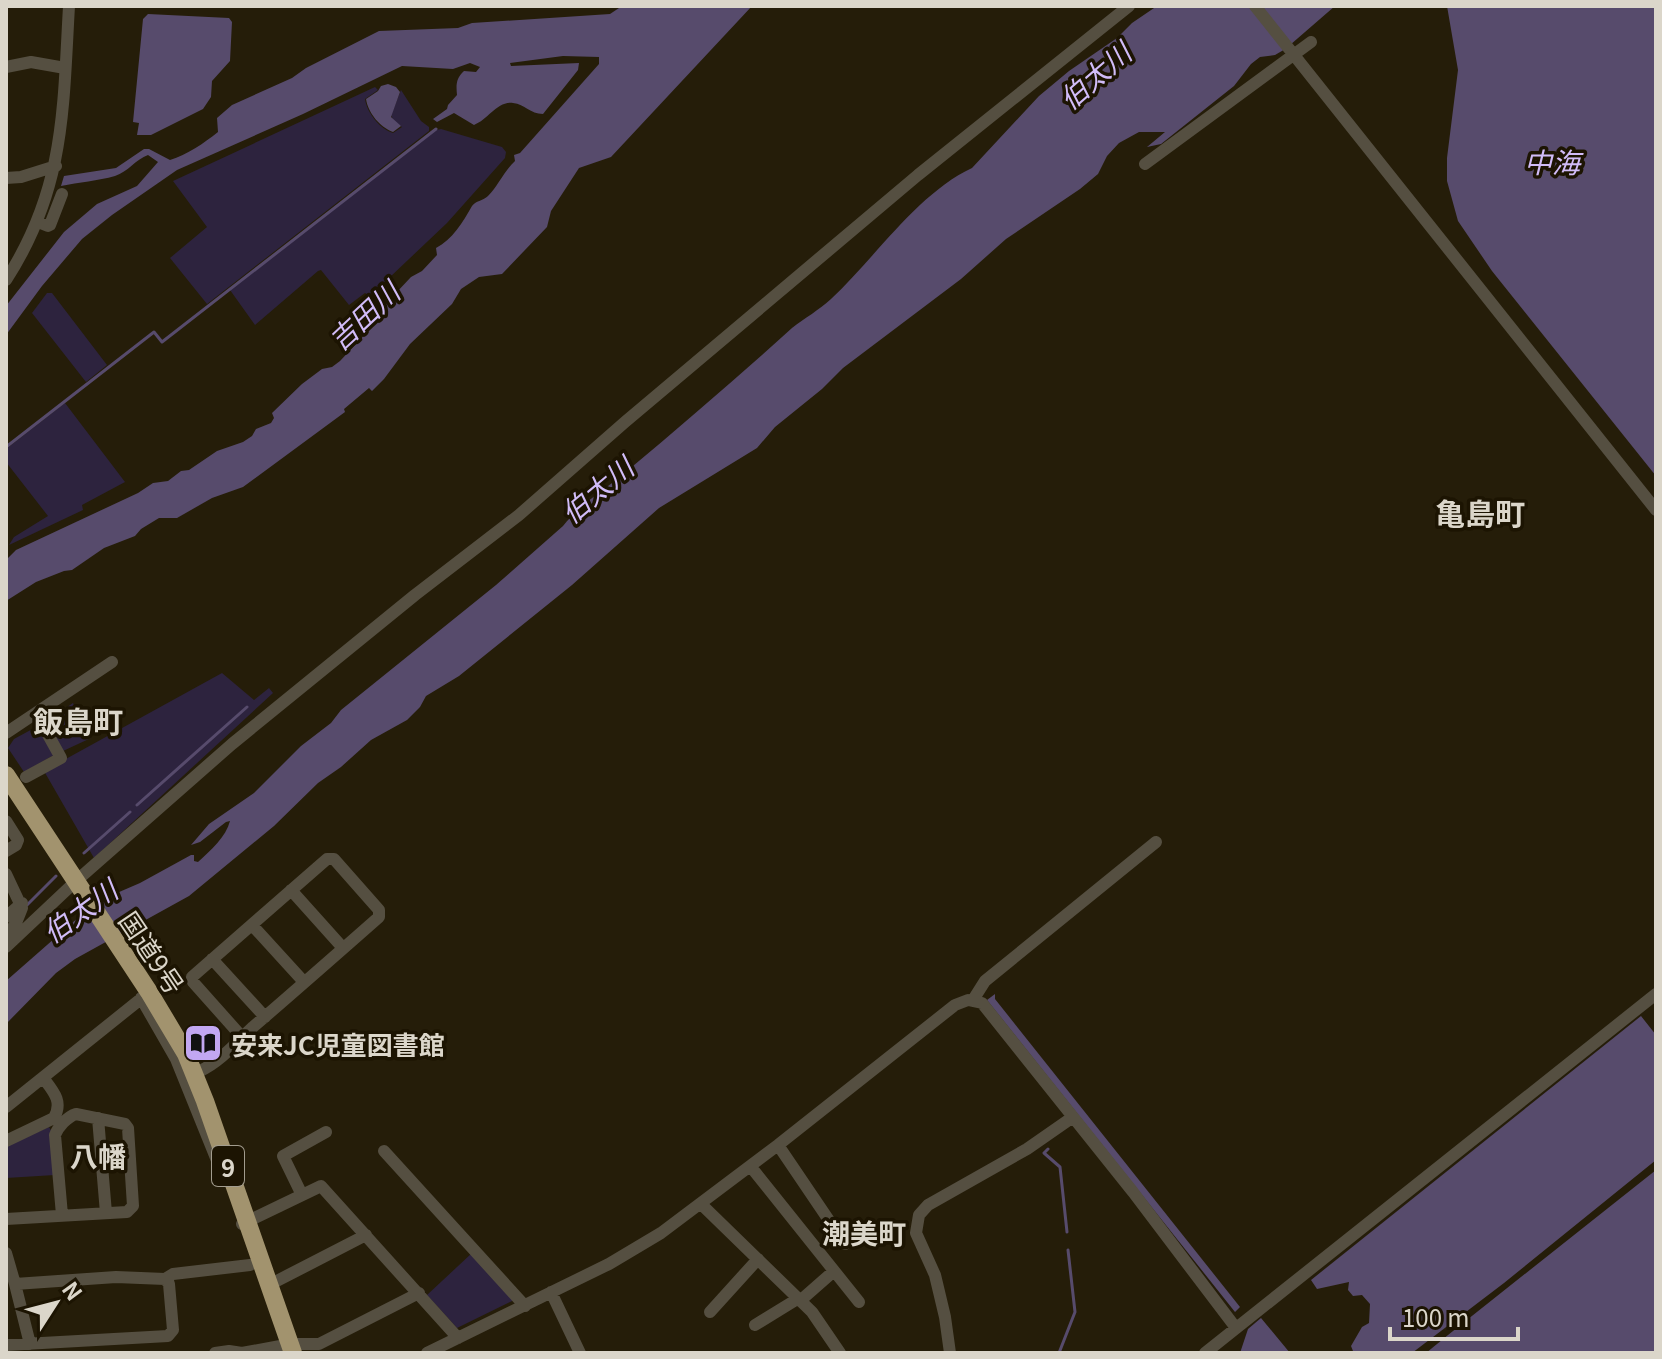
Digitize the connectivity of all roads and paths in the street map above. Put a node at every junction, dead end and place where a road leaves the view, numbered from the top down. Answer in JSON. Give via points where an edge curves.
{"nodes":[{"id":1,"x":69,"y":6,"type":"edge"},
{"id":2,"x":1129,"y":6,"type":"edge"},
{"id":3,"x":1255,"y":6,"type":"edge"},
{"id":4,"x":1311,"y":42,"type":"dead end"},
{"id":5,"x":1295,"y":54,"type":"junction"},
{"id":6,"x":6,"y":67,"type":"edge"},
{"id":7,"x":65,"y":68,"type":"junction"},
{"id":8,"x":1145,"y":164,"type":"dead end"},
{"id":9,"x":55,"y":170,"type":"junction"},
{"id":10,"x":6,"y":178,"type":"edge"},
{"id":11,"x":6,"y":280,"type":"edge"},
{"id":12,"x":1656,"y":510,"type":"edge"},
{"id":13,"x":112,"y":662,"type":"dead end"},
{"id":14,"x":36,"y":713,"type":"junction"},
{"id":15,"x":6,"y":733,"type":"edge"},
{"id":16,"x":6,"y":775,"type":"edge"},
{"id":17,"x":26,"y":777,"type":"dead end"},
{"id":18,"x":6,"y":821,"type":"edge"},
{"id":19,"x":1156,"y":842,"type":"dead end"},
{"id":20,"x":6,"y":851,"type":"edge"},
{"id":21,"x":6,"y":874,"type":"edge"},
{"id":22,"x":76,"y":884,"type":"junction"},
{"id":23,"x":291,"y":890,"type":"junction"},
{"id":24,"x":22,"y":903,"type":"junction"},
{"id":25,"x":6,"y":917,"type":"edge"},
{"id":26,"x":252,"y":925,"type":"junction"},
{"id":27,"x":6,"y":937,"type":"edge"},
{"id":28,"x":6,"y":947,"type":"edge"},
{"id":29,"x":343,"y":948,"type":"junction"},
{"id":30,"x":212,"y":959,"type":"junction"},
{"id":31,"x":304,"y":982,"type":"junction"},
{"id":32,"x":146,"y":992,"type":"junction"},
{"id":33,"x":1656,"y":994,"type":"edge"},
{"id":34,"x":973,"y":1000,"type":"junction"},
{"id":35,"x":265,"y":1017,"type":"junction"},
{"id":36,"x":242,"y":1037,"type":"junction"},
{"id":37,"x":194,"y":1073,"type":"junction"},
{"id":38,"x":44,"y":1079,"type":"junction"},
{"id":39,"x":6,"y":1107,"type":"edge"},
{"id":40,"x":1073,"y":1117,"type":"junction"},
{"id":41,"x":98,"y":1118,"type":"junction"},
{"id":42,"x":326,"y":1132,"type":"dead end"},
{"id":43,"x":6,"y":1141,"type":"edge"},
{"id":44,"x":778,"y":1145,"type":"junction"},
{"id":45,"x":384,"y":1151,"type":"dead end"},
{"id":46,"x":755,"y":1172,"type":"dead end"},
{"id":47,"x":302,"y":1195,"type":"junction"},
{"id":48,"x":701,"y":1204,"type":"junction"},
{"id":49,"x":106,"y":1213,"type":"junction"},
{"id":50,"x":62,"y":1215,"type":"junction"},
{"id":51,"x":6,"y":1219,"type":"edge"},
{"id":52,"x":251,"y":1220,"type":"junction"},
{"id":53,"x":366,"y":1235,"type":"junction"},
{"id":54,"x":845,"y":1244,"type":"dead end"},
{"id":55,"x":6,"y":1253,"type":"edge"},
{"id":56,"x":758,"y":1259,"type":"junction"},
{"id":57,"x":250,"y":1265,"type":"dead end"},
{"id":58,"x":834,"y":1271,"type":"junction"},
{"id":59,"x":165,"y":1279,"type":"junction"},
{"id":60,"x":15,"y":1284,"type":"junction"},
{"id":61,"x":269,"y":1285,"type":"junction"},
{"id":62,"x":551,"y":1292,"type":"junction"},
{"id":63,"x":419,"y":1293,"type":"junction"},
{"id":64,"x":800,"y":1299,"type":"junction"},
{"id":65,"x":859,"y":1302,"type":"dead end"},
{"id":66,"x":525,"y":1306,"type":"junction"},
{"id":67,"x":710,"y":1312,"type":"dead end"},
{"id":68,"x":755,"y":1325,"type":"dead end"},
{"id":69,"x":1236,"y":1328,"type":"junction"},
{"id":70,"x":458,"y":1338,"type":"junction"},
{"id":71,"x":30,"y":1344,"type":"junction"},
{"id":72,"x":6,"y":1345,"type":"edge"},
{"id":73,"x":292,"y":1349,"type":"edge"},
{"id":74,"x":215,"y":1353,"type":"edge"},
{"id":75,"x":427,"y":1353,"type":"edge"},
{"id":76,"x":580,"y":1353,"type":"edge"},
{"id":77,"x":840,"y":1353,"type":"edge"},
{"id":78,"x":950,"y":1353,"type":"edge"},
{"id":79,"x":1205,"y":1353,"type":"edge"}],
"edges":[{"from":1,"to":7,"type":"street"},
{"from":2,"to":22,"type":"street","via":[[918,175],[519,515],[232,744]]},
{"from":3,"to":5,"type":"street"},
{"from":4,"to":5,"type":"street"},
{"from":5,"to":8,"type":"street"},
{"from":5,"to":12,"type":"street"},
{"from":6,"to":7,"type":"street","via":[[31,62]]},
{"from":7,"to":9,"type":"street"},
{"from":9,"to":10,"type":"street"},
{"from":9,"to":11,"type":"street","via":[[56,192]]},
{"from":13,"to":14,"type":"street"},
{"from":14,"to":15,"type":"street"},
{"from":14,"to":17,"type":"street","via":[[61,758]]},
{"from":16,"to":22,"type":"highway","name":"国道9号","number":"9"},
{"from":18,"to":20,"type":"street","via":[[18,840]]},
{"from":19,"to":34,"type":"street","via":[[985,981]]},
{"from":21,"to":24,"type":"street"},
{"from":22,"to":28,"type":"street"},
{"from":22,"to":32,"type":"highway","name":"国道9号","number":"9"},
{"from":23,"to":26,"type":"street"},
{"from":23,"to":29,"type":"street"},
{"from":23,"to":29,"type":"street","via":[[327,859],[334,859],[379,910],[379,917]]},
{"from":24,"to":25,"type":"street"},
{"from":24,"to":27,"type":"street"},
{"from":26,"to":30,"type":"street"},
{"from":26,"to":31,"type":"street"},
{"from":29,"to":31,"type":"street"},
{"from":30,"to":35,"type":"street"},
{"from":30,"to":36,"type":"street","via":[[193,982]]},
{"from":31,"to":35,"type":"street"},
{"from":32,"to":37,"type":"street"},
{"from":32,"to":37,"type":"street","via":[[156,990],[181,1028]]},
{"from":32,"to":38,"type":"street"},
{"from":32,"to":52,"type":"highway","name":"国道9号","number":"9","via":[[195,1076]]},
{"from":33,"to":69,"type":"street"},
{"from":34,"to":40,"type":"street","via":[[982,1003]]},
{"from":34,"to":44,"type":"street","via":[[955,1005]]},
{"from":35,"to":36,"type":"street"},
{"from":36,"to":37,"type":"street"},
{"from":37,"to":52,"type":"street"},
{"from":37,"to":52,"type":"street","via":[[238,1221]]},
{"from":38,"to":39,"type":"street"},
{"from":38,"to":43,"type":"street","via":[[56,1096],[54,1118]]},
{"from":40,"to":69,"type":"street"},
{"from":40,"to":78,"type":"street","via":[[919,1215],[916,1233],[935,1275]]},
{"from":41,"to":49,"type":"street"},
{"from":41,"to":49,"type":"street","via":[[128,1128],[132,1208]]},
{"from":41,"to":50,"type":"street","via":[[73,1115],[55,1133]]},
{"from":42,"to":47,"type":"street","via":[[283,1156]]},
{"from":44,"to":48,"type":"street"},
{"from":44,"to":54,"type":"street"},
{"from":45,"to":66,"type":"street"},
{"from":46,"to":58,"type":"street"},
{"from":47,"to":52,"type":"street"},
{"from":47,"to":53,"type":"street","via":[[321,1186]]},
{"from":48,"to":56,"type":"street"},
{"from":48,"to":62,"type":"street","via":[[622,1256]]},
{"from":49,"to":50,"type":"street"},
{"from":50,"to":51,"type":"street"},
{"from":52,"to":61,"type":"highway","name":"国道9号","number":"9"},
{"from":53,"to":61,"type":"street"},
{"from":53,"to":63,"type":"street"},
{"from":55,"to":60,"type":"street"},
{"from":56,"to":64,"type":"street"},
{"from":56,"to":67,"type":"street"},
{"from":57,"to":59,"type":"street"},
{"from":58,"to":64,"type":"street"},
{"from":58,"to":65,"type":"street"},
{"from":59,"to":60,"type":"street"},
{"from":59,"to":71,"type":"street","via":[[173,1330],[168,1336]]},
{"from":60,"to":71,"type":"street"},
{"from":61,"to":73,"type":"highway","name":"国道9号","number":"9"},
{"from":62,"to":66,"type":"street"},
{"from":62,"to":76,"type":"street"},
{"from":63,"to":70,"type":"street"},
{"from":63,"to":73,"type":"street","via":[[319,1344]]},
{"from":64,"to":68,"type":"street"},
{"from":64,"to":77,"type":"street"},
{"from":66,"to":70,"type":"street"},
{"from":69,"to":79,"type":"street"},
{"from":70,"to":75,"type":"street"},
{"from":71,"to":72,"type":"street"},
{"from":73,"to":74,"type":"street"}]}
